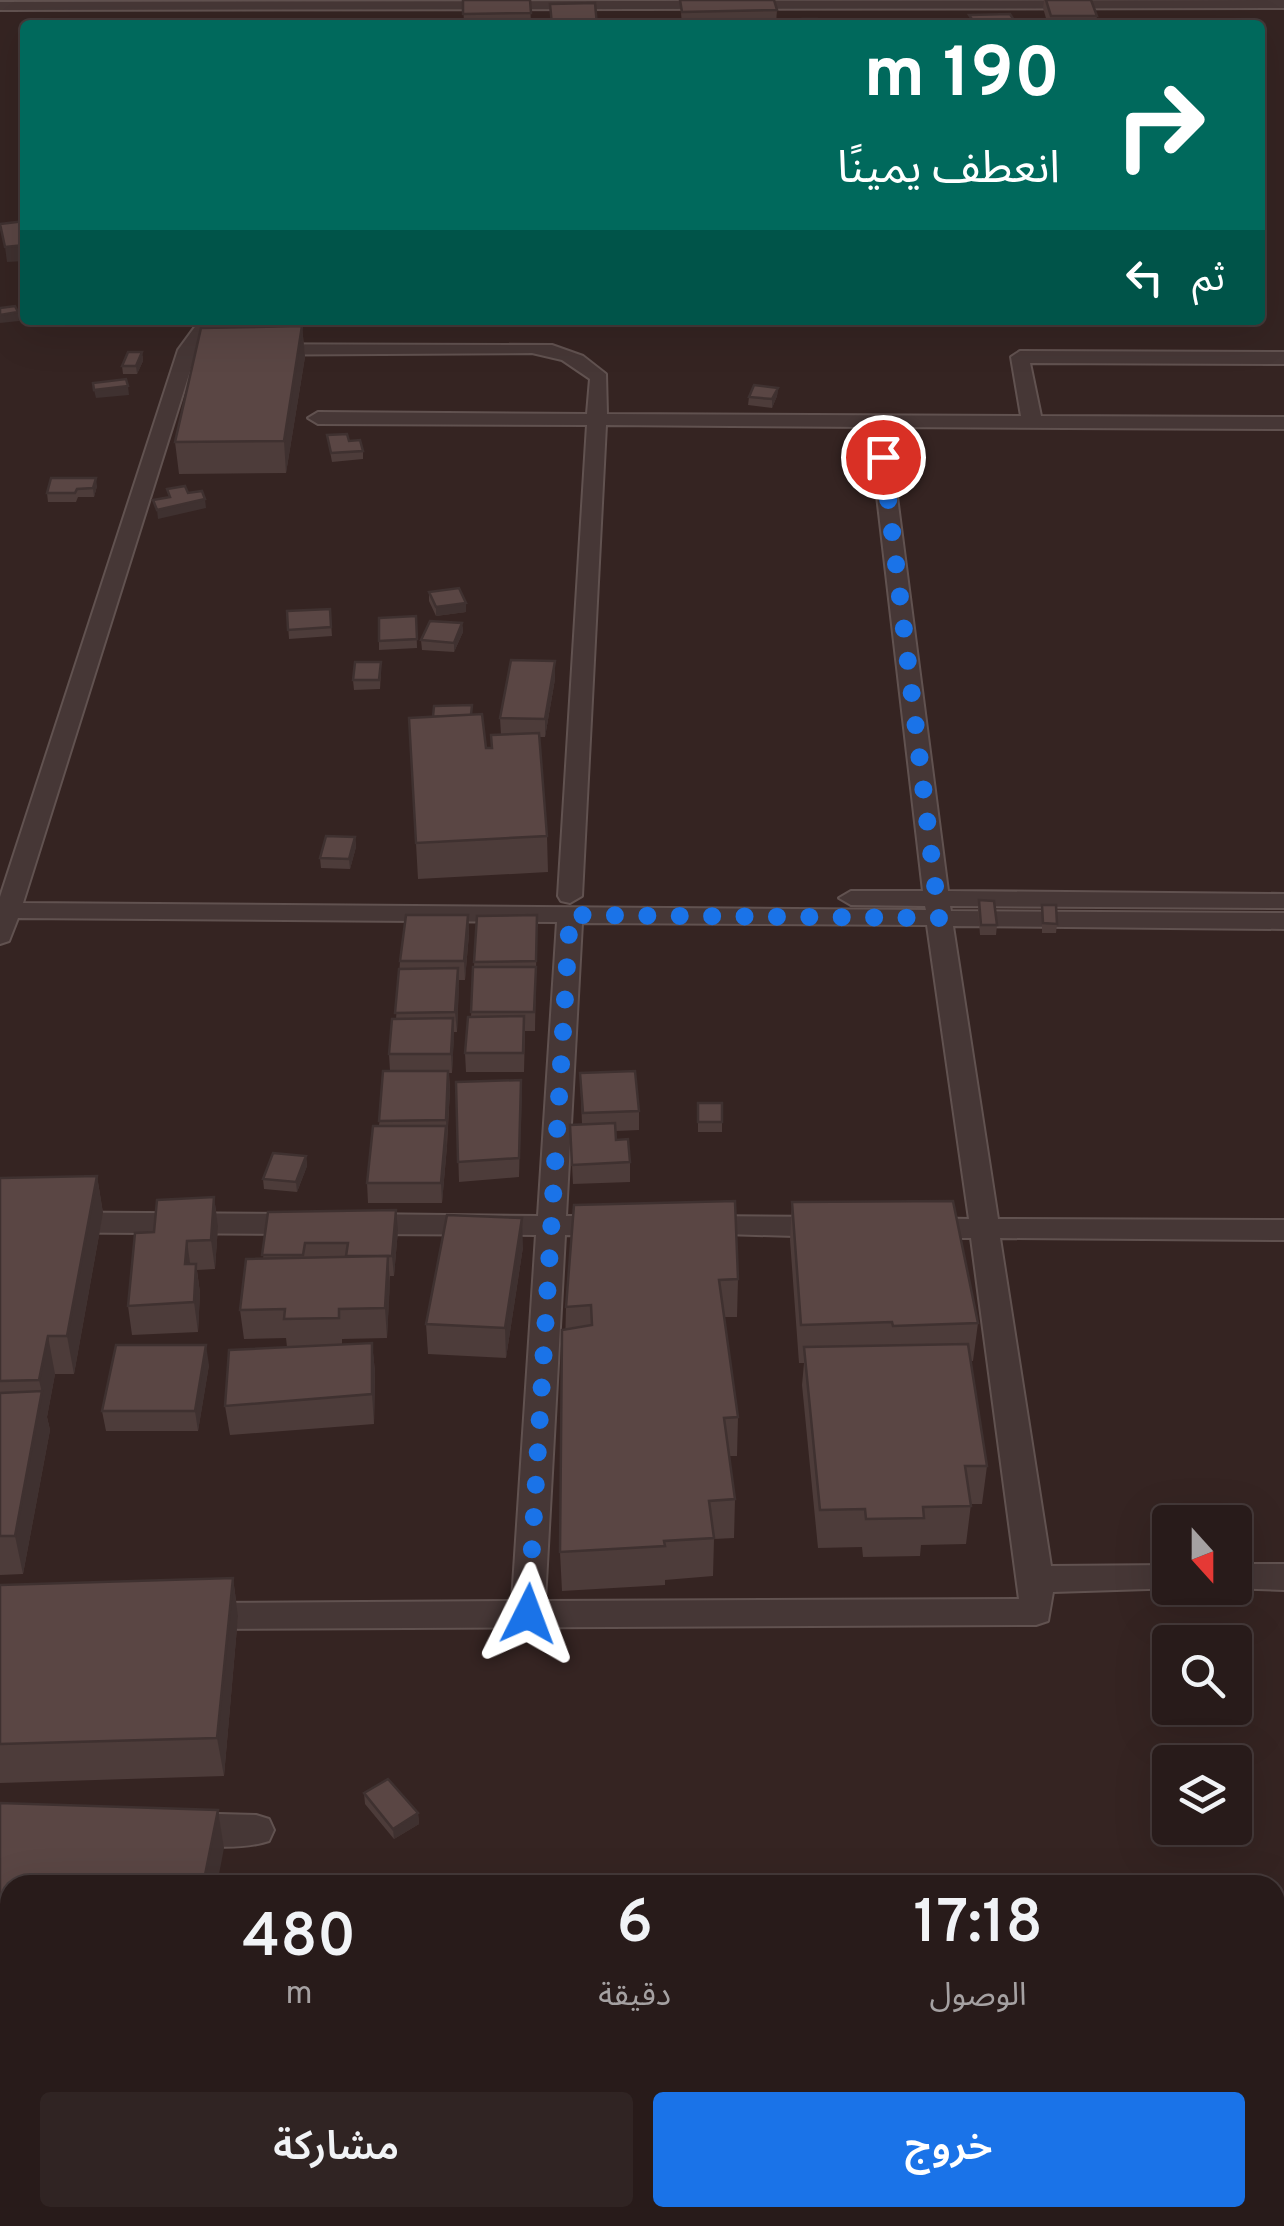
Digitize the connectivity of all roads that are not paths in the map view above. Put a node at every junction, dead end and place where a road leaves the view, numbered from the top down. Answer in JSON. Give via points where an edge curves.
{"nodes":[{"id":1,"x":1136,"y":2,"type":"edge"},
{"id":2,"x":298,"y":3,"type":"edge"},
{"id":3,"x":1284,"y":4,"type":"edge"},
{"id":4,"x":0,"y":6,"type":"edge"},
{"id":5,"x":205,"y":325,"type":"edge"},
{"id":6,"x":187,"y":350,"type":"junction"},
{"id":7,"x":1284,"y":358,"type":"edge"},
{"id":8,"x":318,"y":418,"type":"dead end"},
{"id":9,"x":599,"y":419,"type":"junction"},
{"id":10,"x":878,"y":420,"type":"junction"},
{"id":11,"x":1032,"y":421,"type":"junction"},
{"id":12,"x":1284,"y":423,"type":"edge"},
{"id":13,"x":6,"y":901,"type":"edge"},
{"id":14,"x":1284,"y":901,"type":"edge"},
{"id":15,"x":570,"y":906,"type":"junction"},
{"id":16,"x":938,"y":908,"type":"junction"},
{"id":17,"x":1284,"y":921,"type":"edge"},
{"id":18,"x":0,"y":936,"type":"edge"},
{"id":19,"x":0,"y":1222,"type":"edge"},
{"id":20,"x":550,"y":1225,"type":"junction"},
{"id":21,"x":629,"y":1226,"type":"edge"},
{"id":22,"x":669,"y":1226,"type":"edge"},
{"id":23,"x":984,"y":1228,"type":"junction"},
{"id":24,"x":1284,"y":1230,"type":"edge"},
{"id":25,"x":1252,"y":1577,"type":"edge"},
{"id":26,"x":1284,"y":1577,"type":"edge"},
{"id":27,"x":1152,"y":1578,"type":"edge"},
{"id":28,"x":1036,"y":1579,"type":"junction"},
{"id":29,"x":528,"y":1614,"type":"junction"},
{"id":30,"x":176,"y":1616,"type":"edge"},
{"id":31,"x":138,"y":1827,"type":"edge"},
{"id":32,"x":256,"y":1830,"type":"dead end"}],
"edges":[{"from":1,"to":2,"type":"street"},
{"from":1,"to":3,"type":"street"},
{"from":2,"to":4,"type":"street"},
{"from":5,"to":6,"type":"street"},
{"from":6,"to":9,"type":"street","via":[[564,352],[599,378]]},
{"from":6,"to":13,"type":"street"},
{"from":7,"to":11,"type":"street","via":[[1020,358]]},
{"from":8,"to":9,"type":"street"},
{"from":9,"to":10,"type":"street"},
{"from":9,"to":15,"type":"street"},
{"from":10,"to":11,"type":"street"},
{"from":10,"to":16,"type":"street"},
{"from":11,"to":12,"type":"street"},
{"from":13,"to":15,"type":"street"},
{"from":13,"to":18,"type":"street"},
{"from":14,"to":16,"type":"street"},
{"from":15,"to":16,"type":"street"},
{"from":15,"to":20,"type":"street"},
{"from":16,"to":17,"type":"street"},
{"from":16,"to":23,"type":"street"},
{"from":19,"to":20,"type":"street"},
{"from":20,"to":21,"type":"street"},
{"from":20,"to":29,"type":"street"},
{"from":22,"to":23,"type":"street"},
{"from":23,"to":24,"type":"street"},
{"from":23,"to":28,"type":"street"},
{"from":25,"to":26,"type":"street"},
{"from":27,"to":28,"type":"street"},
{"from":28,"to":29,"type":"street","via":[[1036,1612]]},
{"from":29,"to":30,"type":"street"},
{"from":31,"to":32,"type":"street"}]}
